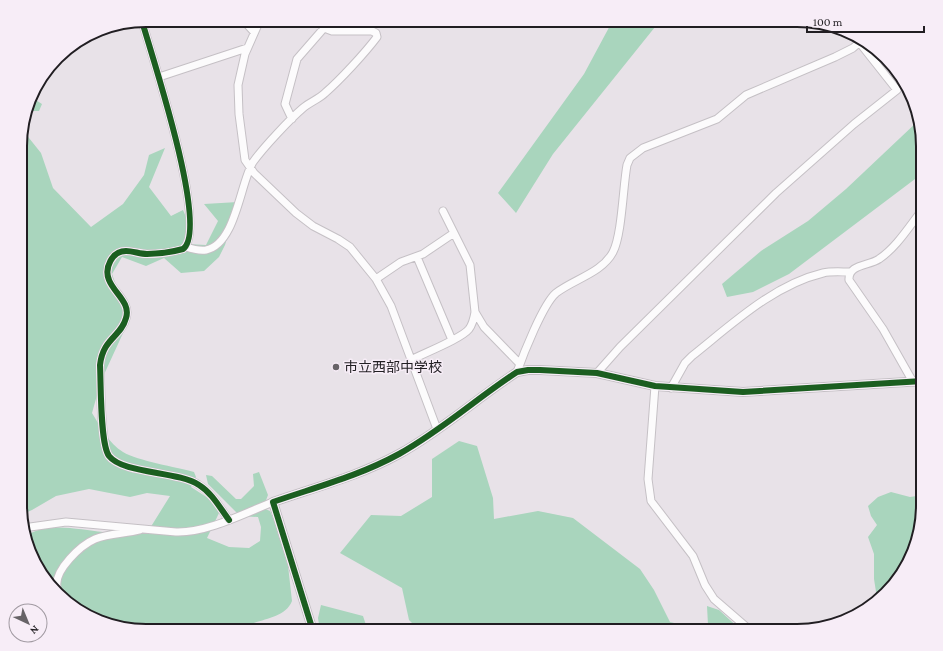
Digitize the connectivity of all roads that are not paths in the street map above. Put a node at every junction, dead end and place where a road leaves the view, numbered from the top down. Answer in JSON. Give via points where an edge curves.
{"nodes":[{"id":1,"x":144,"y":27,"type":"edge"},
{"id":2,"x":249,"y":27,"type":"edge"},
{"id":3,"x":256,"y":27,"type":"edge"},
{"id":4,"x":324,"y":28,"type":"joint"},
{"id":5,"x":254,"y":32,"type":"junction"},
{"id":6,"x":857,"y":44,"type":"edge"},
{"id":7,"x":247,"y":48,"type":"junction"},
{"id":8,"x":867,"y":50,"type":"edge"},
{"id":9,"x":159,"y":77,"type":"junction"},
{"id":10,"x":292,"y":119,"type":"junction"},
{"id":11,"x":250,"y":168,"type":"junction"},
{"id":12,"x":443,"y":211,"type":"dead end"},
{"id":13,"x":916,"y":218,"type":"edge"},
{"id":14,"x":454,"y":233,"type":"junction"},
{"id":15,"x":186,"y":247,"type":"junction"},
{"id":16,"x":417,"y":257,"type":"junction"},
{"id":17,"x":850,"y":272,"type":"junction"},
{"id":18,"x":376,"y":279,"type":"junction"},
{"id":19,"x":475,"y":312,"type":"junction"},
{"id":20,"x":452,"y":340,"type":"junction"},
{"id":21,"x":411,"y":360,"type":"junction"},
{"id":22,"x":520,"y":364,"type":"junction"},
{"id":23,"x":517,"y":372,"type":"junction"},
{"id":24,"x":597,"y":373,"type":"junction"},
{"id":25,"x":913,"y":382,"type":"junction"},
{"id":26,"x":916,"y":382,"type":"edge"},
{"id":27,"x":655,"y":386,"type":"junction"},
{"id":28,"x":671,"y":388,"type":"junction"},
{"id":29,"x":437,"y":429,"type":"junction"},
{"id":30,"x":273,"y":502,"type":"junction"},
{"id":31,"x":229,"y":520,"type":"junction"},
{"id":32,"x":29,"y":527,"type":"edge"},
{"id":33,"x":144,"y":529,"type":"junction"},
{"id":34,"x":57,"y":583,"type":"edge"},
{"id":35,"x":311,"y":624,"type":"edge"},
{"id":36,"x":744,"y":624,"type":"edge"}],
"edges":[{"from":1,"to":9,"type":"street"},
{"from":2,"to":5,"type":"street"},
{"from":3,"to":5,"type":"street"},
{"from":4,"to":10,"type":"street","via":[[296,62],[285,104]]},
{"from":4,"to":10,"type":"street","via":[[372,31],[377,37],[324,94],[304,107]]},
{"from":5,"to":7,"type":"street"},
{"from":6,"to":22,"type":"street","via":[[835,57],[746,95],[717,119],[636,153],[627,165],[620,222],[613,253],[602,265],[553,296]]},
{"from":7,"to":9,"type":"street"},
{"from":7,"to":11,"type":"street","via":[[238,98],[244,154]]},
{"from":8,"to":24,"type":"street","via":[[897,90],[776,193],[620,346]]},
{"from":9,"to":15,"type":"street","via":[[175,134],[189,203],[189,233]]},
{"from":10,"to":11,"type":"street"},
{"from":11,"to":15,"type":"street","via":[[240,199],[221,241],[205,250]]},
{"from":11,"to":18,"type":"street","via":[[304,220],[350,247]]},
{"from":12,"to":14,"type":"street"},
{"from":13,"to":17,"type":"street","via":[[886,254]]},
{"from":14,"to":16,"type":"street"},
{"from":14,"to":19,"type":"street","via":[[471,268]]},
{"from":15,"to":31,"type":"street","via":[[146,254],[124,251],[116,253],[111,259],[108,268],[109,280],[124,301],[127,310],[121,327],[105,346],[100,365],[104,443],[109,456],[124,465],[198,484]]},
{"from":16,"to":18,"type":"street","via":[[401,262]]},
{"from":16,"to":20,"type":"street"},
{"from":17,"to":25,"type":"street","via":[[849,280],[883,329]]},
{"from":17,"to":28,"type":"street","via":[[824,272],[802,279],[758,304],[692,356],[685,363]]},
{"from":18,"to":21,"type":"street","via":[[389,301]]},
{"from":19,"to":20,"type":"street","via":[[468,330]]},
{"from":19,"to":22,"type":"street","via":[[484,326]]},
{"from":20,"to":21,"type":"street"},
{"from":21,"to":29,"type":"street"},
{"from":22,"to":23,"type":"street"},
{"from":23,"to":24,"type":"street","via":[[540,370]]},
{"from":23,"to":29,"type":"street"},
{"from":24,"to":27,"type":"street"},
{"from":25,"to":26,"type":"street"},
{"from":25,"to":28,"type":"street","via":[[764,392]]},
{"from":27,"to":28,"type":"street"},
{"from":27,"to":36,"type":"street","via":[[648,479],[651,501],[693,556],[714,599]]},
{"from":29,"to":30,"type":"street","via":[[410,448],[371,468]]},
{"from":30,"to":31,"type":"street"},
{"from":30,"to":35,"type":"street"},
{"from":31,"to":33,"type":"street","via":[[191,532]]},
{"from":32,"to":33,"type":"street","via":[[66,522]]},
{"from":33,"to":34,"type":"street","via":[[96,538],[79,549],[63,568]]}]}
